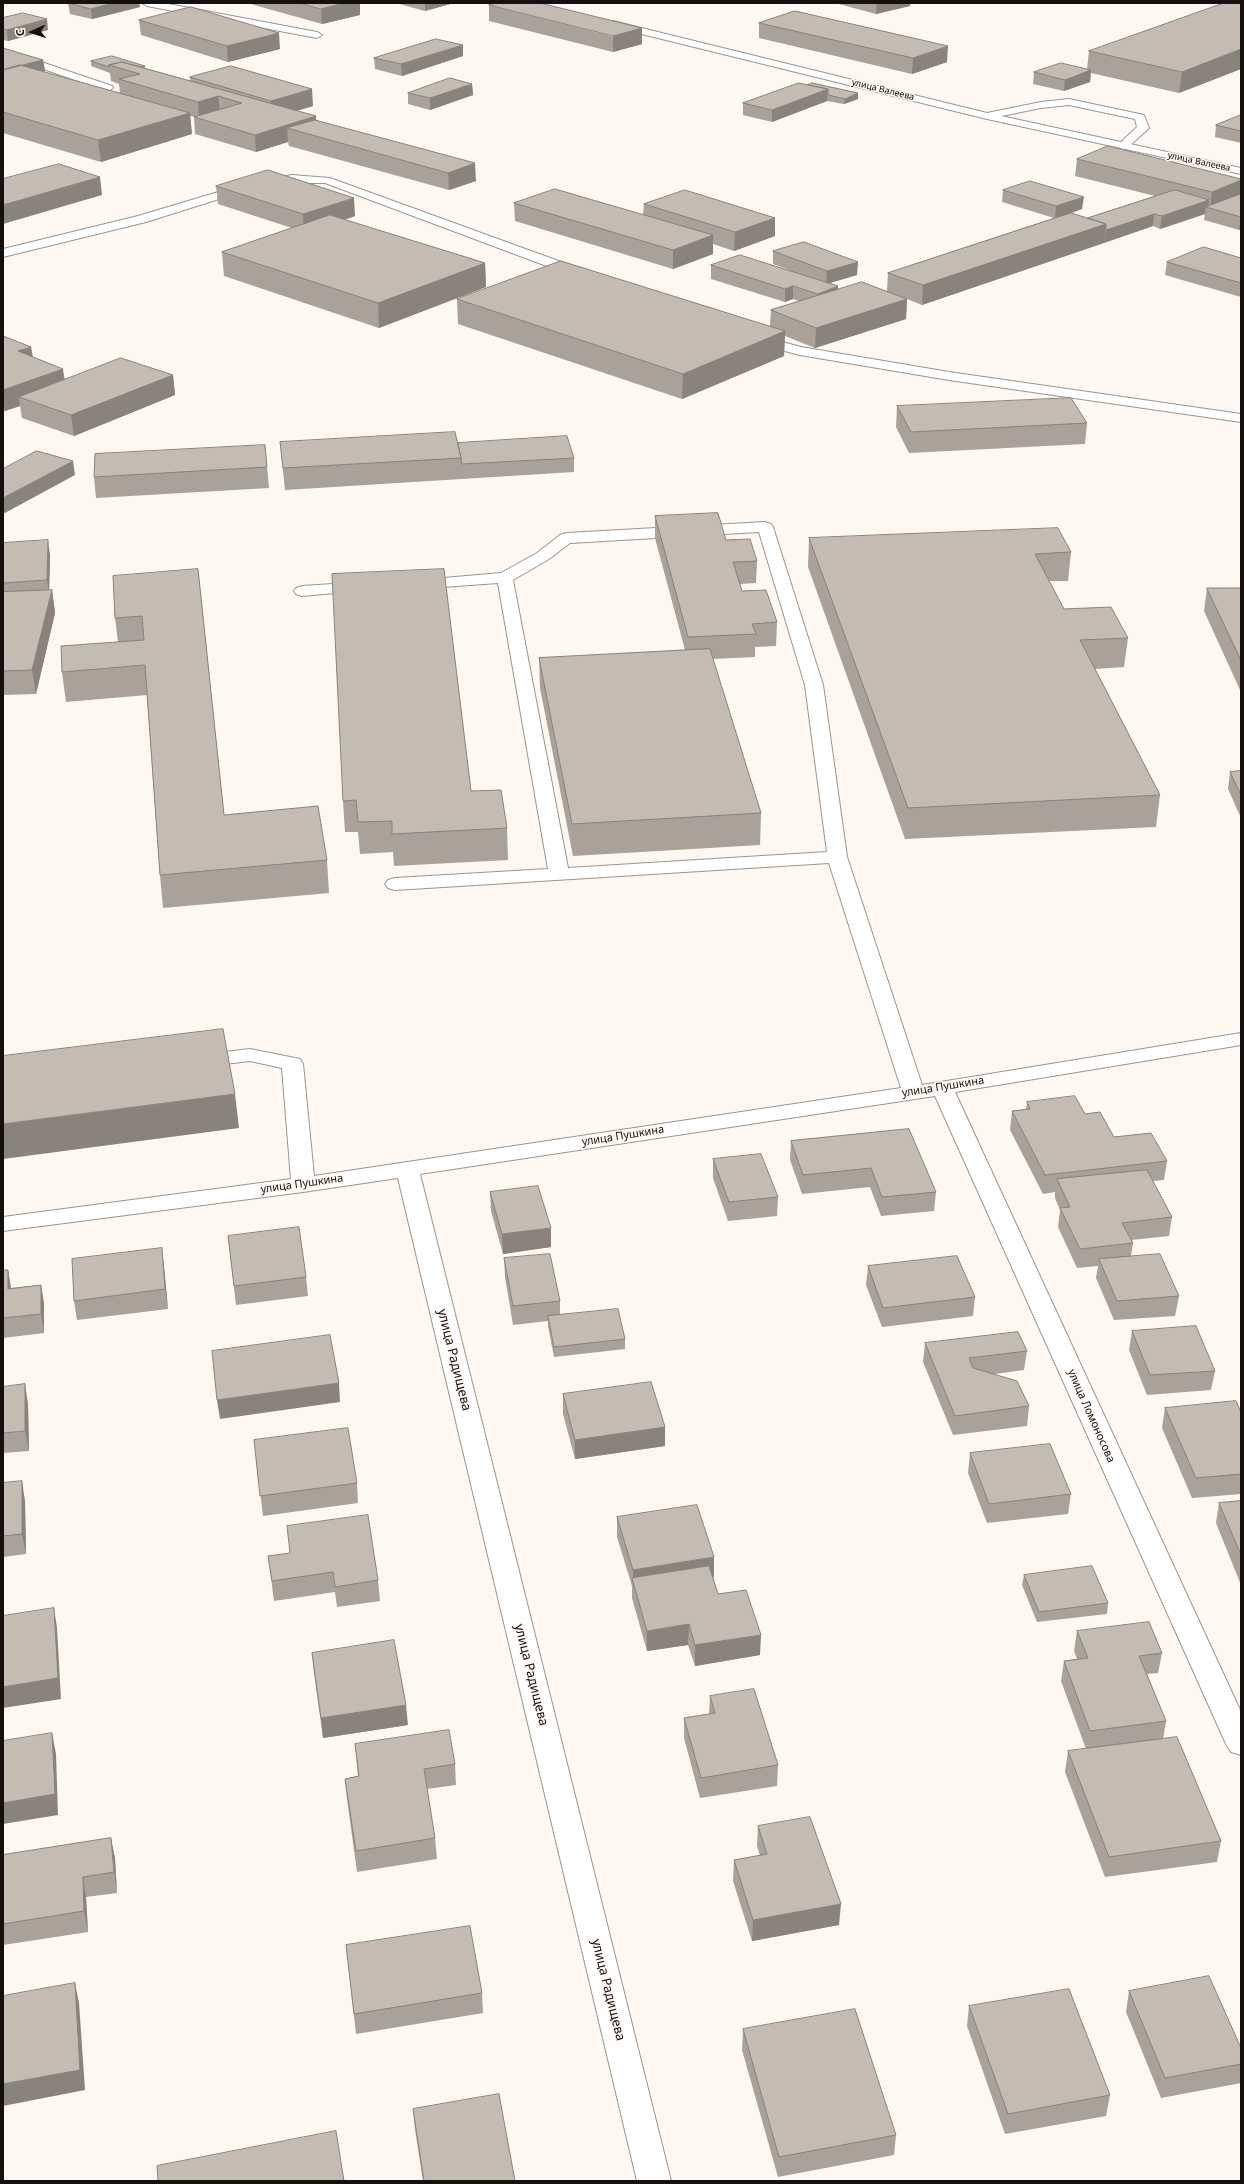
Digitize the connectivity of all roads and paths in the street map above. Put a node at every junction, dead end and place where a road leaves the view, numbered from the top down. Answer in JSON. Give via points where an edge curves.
{"nodes":[{"id":1,"x":147,"y":3,"type":"edge"},
{"id":2,"x":603,"y":22,"type":"edge"},
{"id":3,"x":317,"y":35,"type":"edge"},
{"id":4,"x":3,"y":52,"type":"edge"},
{"id":5,"x":108,"y":88,"type":"edge"},
{"id":6,"x":987,"y":116,"type":"junction"},
{"id":7,"x":1123,"y":146,"type":"junction"},
{"id":8,"x":1241,"y":171,"type":"edge"},
{"id":9,"x":3,"y":252,"type":"edge"},
{"id":10,"x":591,"y":278,"type":"edge"},
{"id":11,"x":740,"y":334,"type":"edge"},
{"id":12,"x":1241,"y":418,"type":"edge"},
{"id":13,"x":505,"y":578,"type":"junction"},
{"id":14,"x":302,"y":591,"type":"dead end"},
{"id":15,"x":837,"y":856,"type":"junction"},
{"id":16,"x":558,"y":873,"type":"junction"},
{"id":17,"x":396,"y":884,"type":"dead end"},
{"id":18,"x":1241,"y":1039,"type":"edge"},
{"id":19,"x":180,"y":1063,"type":"edge"},
{"id":20,"x":942,"y":1088,"type":"junction"},
{"id":21,"x":913,"y":1092,"type":"junction"},
{"id":22,"x":407,"y":1168,"type":"junction"},
{"id":23,"x":303,"y":1185,"type":"junction"},
{"id":24,"x":3,"y":1224,"type":"edge"},
{"id":25,"x":1241,"y":1744,"type":"edge"},
{"id":26,"x":654,"y":2181,"type":"edge"}],
"edges":[{"from":1,"to":3,"type":"street"},
{"from":2,"to":6,"type":"street","name":"улица Валеева"},
{"from":4,"to":5,"type":"street"},
{"from":6,"to":7,"type":"street","name":"улица Валеева"},
{"from":6,"to":7,"type":"street","via":[[1069,102],[1140,116],[1143,128]]},
{"from":7,"to":8,"type":"street","name":"улица Валеева"},
{"from":9,"to":10,"type":"street","via":[[142,219],[256,184],[292,179],[326,180]]},
{"from":11,"to":12,"type":"street","via":[[800,351],[949,376]]},
{"from":13,"to":14,"type":"street"},
{"from":13,"to":15,"type":"street","via":[[543,556],[566,538],[766,527],[814,685]]},
{"from":13,"to":16,"type":"street"},
{"from":15,"to":16,"type":"street"},
{"from":15,"to":21,"type":"street"},
{"from":16,"to":17,"type":"street"},
{"from":18,"to":20,"type":"street","name":"улица Пушкина"},
{"from":19,"to":23,"type":"street","via":[[250,1055],[292,1064]]},
{"from":20,"to":21,"type":"street","name":"улица Пушкина"},
{"from":20,"to":25,"type":"street","name":"улица Ломоносова"},
{"from":21,"to":22,"type":"street","name":"улица Пушкина"},
{"from":22,"to":23,"type":"street","name":"улица Пушкина"},
{"from":22,"to":26,"type":"street","name":"улица Радищева"},
{"from":23,"to":24,"type":"street","name":"улица Пушкина"}]}
